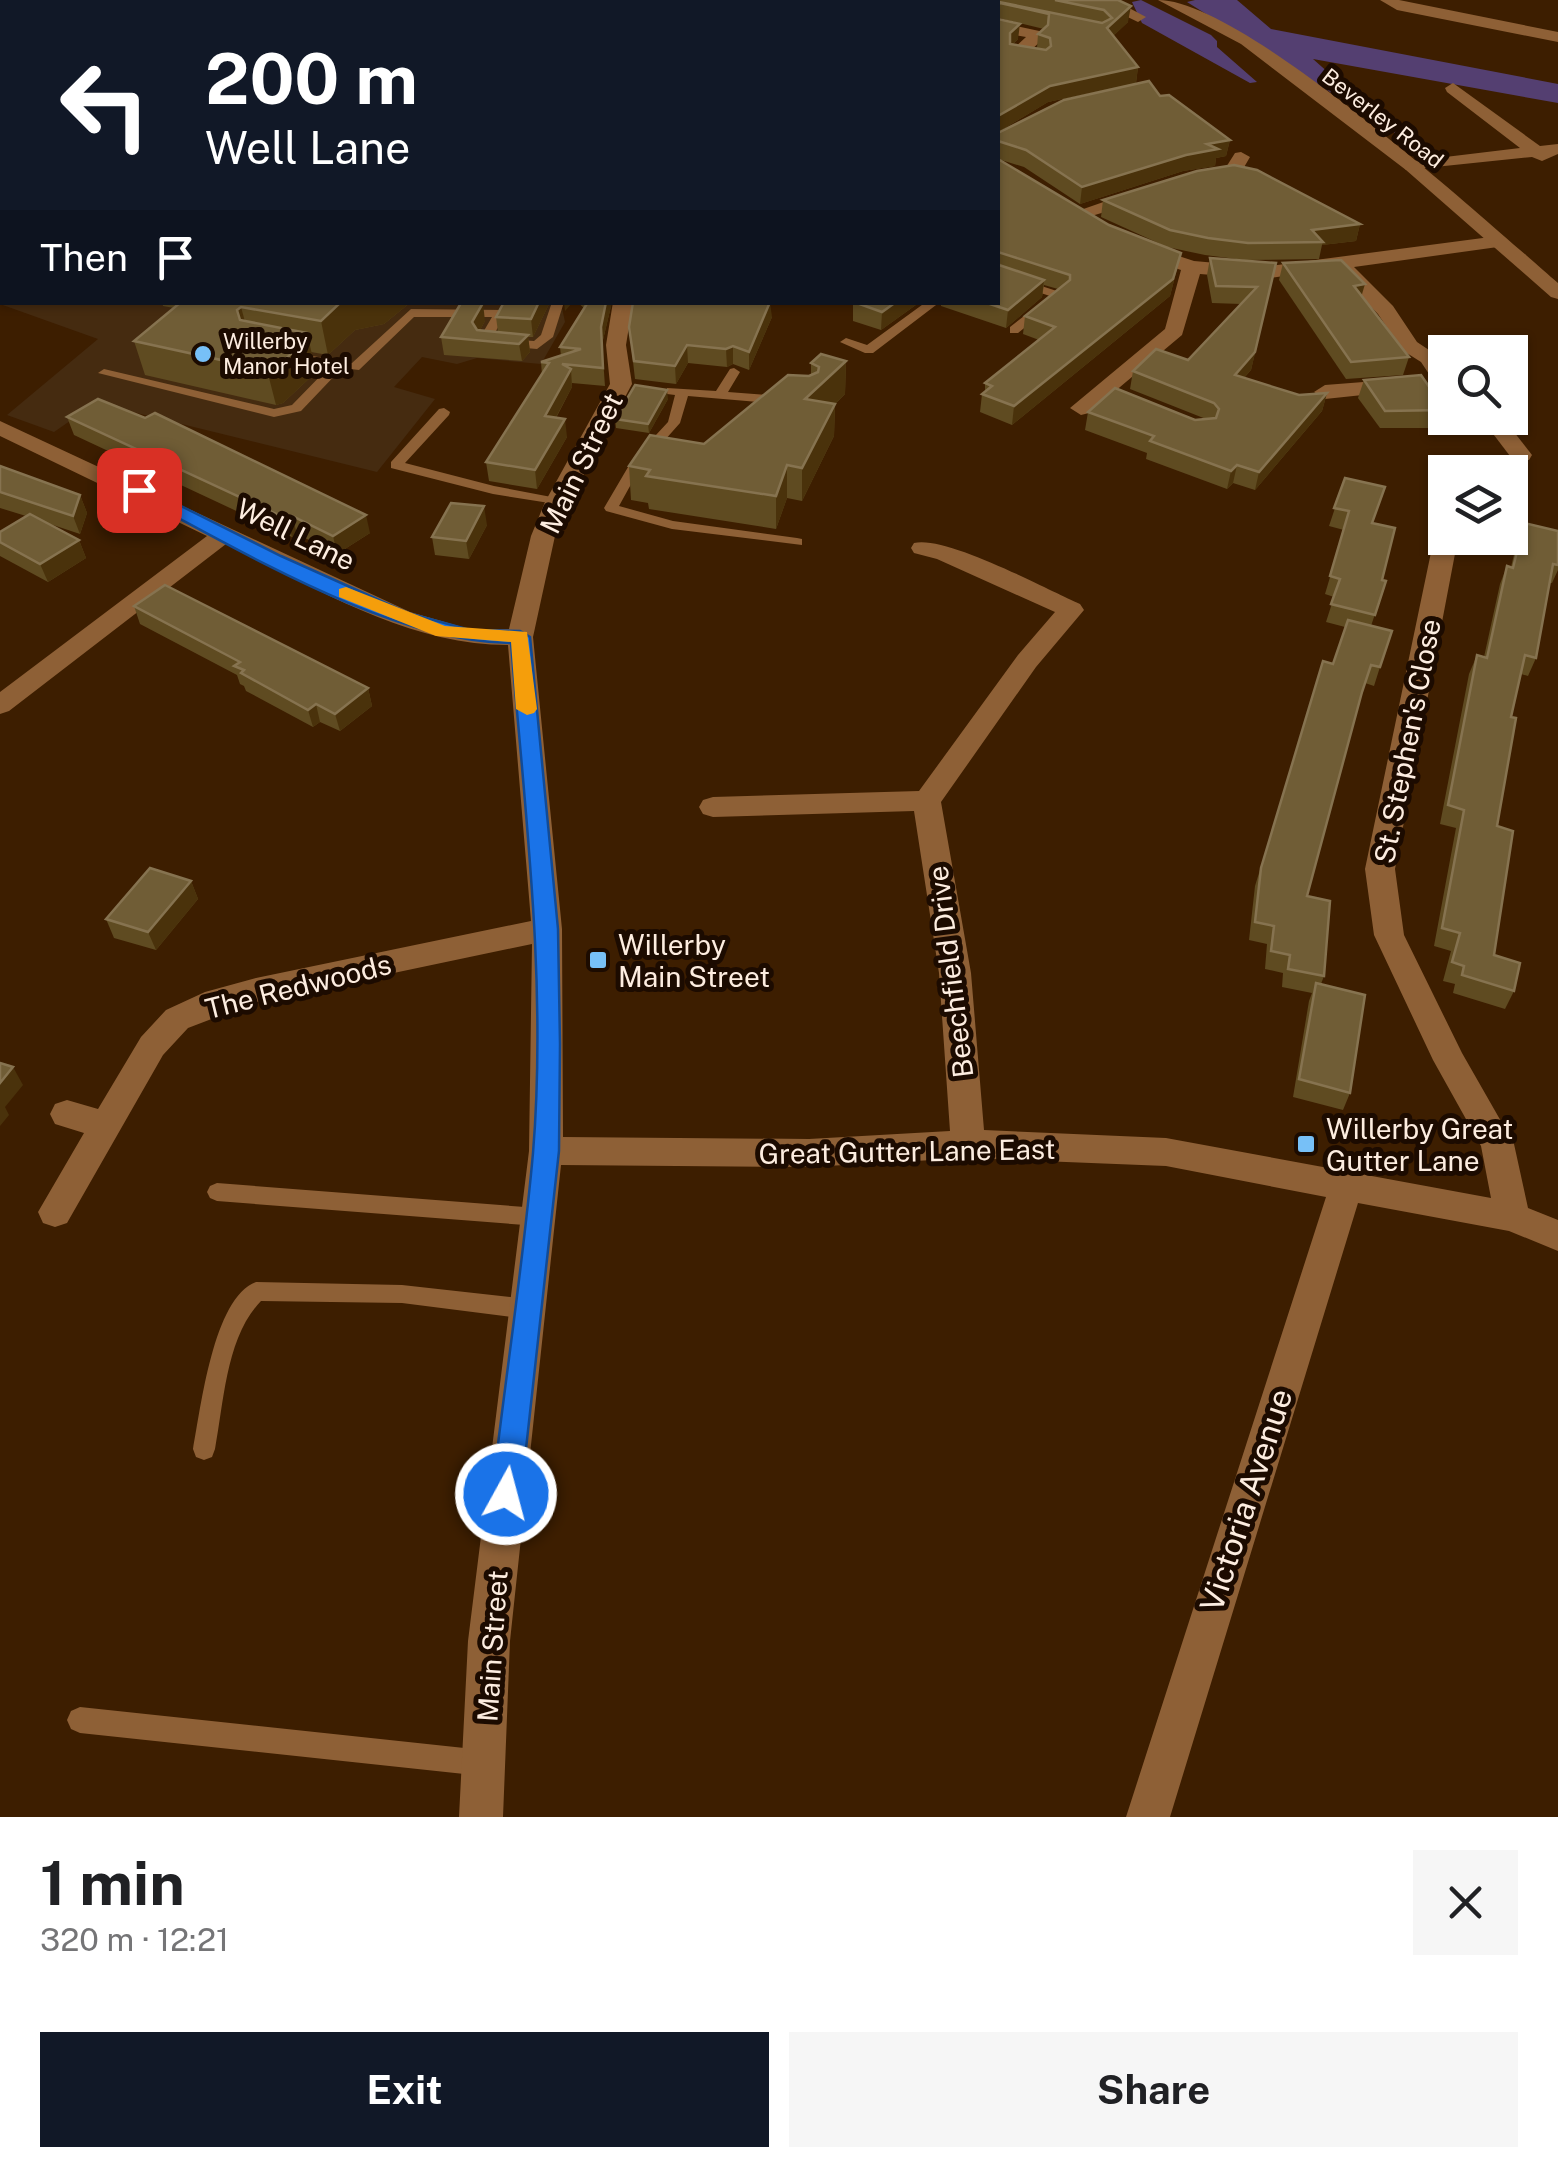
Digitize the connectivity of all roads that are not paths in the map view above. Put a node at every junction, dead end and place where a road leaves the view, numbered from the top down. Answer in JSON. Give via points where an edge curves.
{"nodes":[{"id":1,"x":1057,"y":0,"type":"edge"},
{"id":2,"x":1166,"y":0,"type":"edge"},
{"id":3,"x":1388,"y":0,"type":"edge"},
{"id":4,"x":1138,"y":17,"type":"dead end"},
{"id":5,"x":1054,"y":23,"type":"edge"},
{"id":6,"x":1000,"y":27,"type":"edge"},
{"id":7,"x":1042,"y":34,"type":"edge"},
{"id":8,"x":1558,"y":36,"type":"edge"},
{"id":9,"x":1040,"y":59,"type":"edge"},
{"id":10,"x":1453,"y":88,"type":"dead end"},
{"id":11,"x":1558,"y":149,"type":"edge"},
{"id":12,"x":1536,"y":152,"type":"junction"},
{"id":13,"x":1412,"y":166,"type":"junction"},
{"id":14,"x":1231,"y":168,"type":"edge"},
{"id":15,"x":1558,"y":168,"type":"edge"},
{"id":16,"x":1272,"y":184,"type":"edge"},
{"id":17,"x":1155,"y":191,"type":"edge"},
{"id":18,"x":1498,"y":242,"type":"junction"},
{"id":19,"x":1341,"y":265,"type":"junction"},
{"id":20,"x":1192,"y":267,"type":"junction"},
{"id":21,"x":1000,"y":275,"type":"edge"},
{"id":22,"x":1558,"y":293,"type":"edge"},
{"id":23,"x":557,"y":305,"type":"edge"},
{"id":24,"x":623,"y":305,"type":"edge"},
{"id":25,"x":930,"y":305,"type":"edge"},
{"id":26,"x":1014,"y":330,"type":"dead end"},
{"id":27,"x":846,"y":342,"type":"dead end"},
{"id":28,"x":287,"y":354,"type":"edge"},
{"id":29,"x":1428,"y":358,"type":"edge"},
{"id":30,"x":339,"y":364,"type":"junction"},
{"id":31,"x":734,"y":372,"type":"dead end"},
{"id":32,"x":104,"y":373,"type":"dead end"},
{"id":33,"x":1428,"y":383,"type":"edge"},
{"id":34,"x":653,"y":388,"type":"edge"},
{"id":35,"x":1100,"y":389,"type":"junction"},
{"id":36,"x":1324,"y":392,"type":"edge"},
{"id":37,"x":682,"y":393,"type":"junction"},
{"id":38,"x":718,"y":396,"type":"junction"},
{"id":39,"x":793,"y":400,"type":"edge"},
{"id":40,"x":1125,"y":401,"type":"edge"},
{"id":41,"x":1081,"y":408,"type":"dead end"},
{"id":42,"x":444,"y":412,"type":"dead end"},
{"id":43,"x":0,"y":428,"type":"edge"},
{"id":44,"x":1505,"y":435,"type":"edge"},
{"id":45,"x":1520,"y":455,"type":"edge"},
{"id":46,"x":557,"y":502,"type":"junction"},
{"id":47,"x":226,"y":533,"type":"junction"},
{"id":48,"x":797,"y":542,"type":"dead end"},
{"id":49,"x":940,"y":547,"type":"dead end"},
{"id":50,"x":1436,"y":555,"type":"edge"},
{"id":51,"x":520,"y":637,"type":"junction"},
{"id":52,"x":0,"y":705,"type":"edge"},
{"id":53,"x":927,"y":801,"type":"junction"},
{"id":54,"x":713,"y":807,"type":"dead end"},
{"id":55,"x":547,"y":929,"type":"junction"},
{"id":56,"x":67,"y":1114,"type":"dead end"},
{"id":57,"x":104,"y":1124,"type":"junction"},
{"id":58,"x":968,"y":1144,"type":"junction"},
{"id":59,"x":546,"y":1151,"type":"junction"},
{"id":60,"x":1347,"y":1184,"type":"junction"},
{"id":61,"x":217,"y":1192,"type":"dead end"},
{"id":62,"x":55,"y":1212,"type":"dead end"},
{"id":63,"x":538,"y":1217,"type":"junction"},
{"id":64,"x":1514,"y":1217,"type":"junction"},
{"id":65,"x":1558,"y":1236,"type":"edge"},
{"id":66,"x":528,"y":1309,"type":"junction"},
{"id":67,"x":204,"y":1448,"type":"dead end"},
{"id":68,"x":80,"y":1720,"type":"dead end"},
{"id":69,"x":484,"y":1763,"type":"junction"},
{"id":70,"x":481,"y":1817,"type":"edge"},
{"id":71,"x":1148,"y":1817,"type":"edge"}],
"edges":[{"from":1,"to":4,"type":"street","via":[[1116,6]]},
{"from":2,"to":13,"type":"street","name":"Beverley Road","via":[[1247,41]]},
{"from":3,"to":8,"type":"street"},
{"from":5,"to":7,"type":"lane"},
{"from":6,"to":9,"type":"street","via":[[1038,35],[1017,54]]},
{"from":10,"to":12,"type":"street"},
{"from":11,"to":12,"type":"street"},
{"from":12,"to":13,"type":"street"},
{"from":12,"to":15,"type":"street"},
{"from":13,"to":18,"type":"street","name":"Beverley Road"},
{"from":14,"to":16,"type":"street"},
{"from":17,"to":20,"type":"street","via":[[1072,210],[1112,236]]},
{"from":18,"to":19,"type":"street"},
{"from":18,"to":22,"type":"street","name":"Beverley Road"},
{"from":19,"to":20,"type":"street","via":[[1262,273]]},
{"from":19,"to":29,"type":"street","via":[[1386,310],[1408,346]]},
{"from":20,"to":35,"type":"street","via":[[1175,331]]},
{"from":21,"to":26,"type":"lane","via":[[1058,296]]},
{"from":23,"to":30,"type":"lane","via":[[547,338],[537,345],[484,341],[500,314],[411,313],[355,367]]},
{"from":24,"to":46,"type":"street","name":"Main Street","via":[[616,345],[626,384]]},
{"from":25,"to":27,"type":"lane","via":[[869,350]]},
{"from":28,"to":30,"type":"lane"},
{"from":30,"to":32,"type":"lane","via":[[296,408],[274,413]]},
{"from":31,"to":38,"type":"lane"},
{"from":33,"to":36,"type":"street"},
{"from":34,"to":37,"type":"lane"},
{"from":35,"to":40,"type":"street"},
{"from":35,"to":41,"type":"street"},
{"from":37,"to":38,"type":"lane"},
{"from":37,"to":48,"type":"lane","via":[[671,429],[639,461],[611,508],[672,525]]},
{"from":38,"to":39,"type":"lane"},
{"from":42,"to":46,"type":"lane","via":[[396,466]]},
{"from":43,"to":47,"type":"street","name":"Well Lane"},
{"from":44,"to":45,"type":"street"},
{"from":46,"to":51,"type":"street","name":"Main Street"},
{"from":47,"to":51,"type":"street","name":"Well Lane","via":[[415,622],[469,636]]},
{"from":47,"to":52,"type":"street"},
{"from":49,"to":53,"type":"street","via":[[1079,610],[1027,661]]},
{"from":50,"to":64,"type":"street","name":"St. Stephen's Close","via":[[1380,869],[1389,935],[1497,1144]]},
{"from":51,"to":55,"type":"street","name":"Main Street"},
{"from":53,"to":54,"type":"street","via":[[747,793]]},
{"from":53,"to":58,"type":"street","name":"Beechfield Drive","via":[[955,973]]},
{"from":55,"to":57,"type":"street","name":"The Redwoods","via":[[216,1001],[178,1019],[152,1046]]},
{"from":55,"to":59,"type":"street","name":"Main Street"},
{"from":56,"to":57,"type":"street"},
{"from":57,"to":62,"type":"street","name":"The Redwoods"},
{"from":58,"to":59,"type":"street","name":"Great Gutter Lane East","via":[[809,1153]]},
{"from":58,"to":60,"type":"street","name":"Great Gutter Lane East","via":[[1166,1152]]},
{"from":59,"to":63,"type":"street","name":"Main Street"},
{"from":60,"to":64,"type":"street","name":"Great Gutter Lane East"},
{"from":60,"to":71,"type":"street","name":"Victoria Avenue"},
{"from":61,"to":63,"type":"lane"},
{"from":63,"to":66,"type":"street","name":"Main Street"},
{"from":64,"to":65,"type":"street","name":"Great Gutter Lane East"},
{"from":66,"to":67,"type":"lane","via":[[402,1294],[256,1291],[240,1308],[230,1336]]},
{"from":66,"to":69,"type":"street","name":"Main Street","via":[[489,1641]]},
{"from":68,"to":69,"type":"lane"},
{"from":69,"to":70,"type":"street","name":"Main Street"}]}
